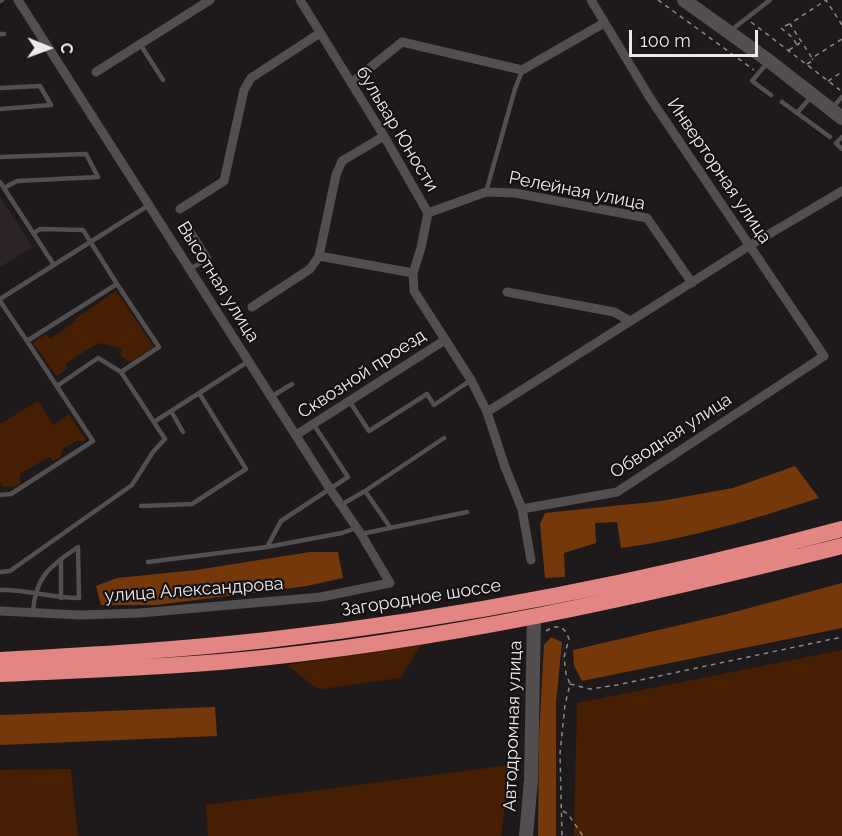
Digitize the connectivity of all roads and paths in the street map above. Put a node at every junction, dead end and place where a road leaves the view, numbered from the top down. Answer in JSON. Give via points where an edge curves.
{"nodes":[{"id":1,"x":18,"y":0,"type":"edge"},
{"id":2,"x":210,"y":0,"type":"edge"},
{"id":3,"x":300,"y":0,"type":"edge"},
{"id":4,"x":591,"y":0,"type":"edge"},
{"id":5,"x":658,"y":0,"type":"edge"},
{"id":6,"x":684,"y":0,"type":"edge"},
{"id":7,"x":769,"y":0,"type":"edge"},
{"id":8,"x":745,"y":18,"type":"junction"},
{"id":9,"x":604,"y":23,"type":"junction"},
{"id":10,"x":790,"y":24,"type":"junction"},
{"id":11,"x":842,"y":25,"type":"edge"},
{"id":12,"x":728,"y":32,"type":"junction"},
{"id":13,"x":320,"y":33,"type":"junction"},
{"id":14,"x":842,"y":39,"type":"edge"},
{"id":15,"x":801,"y":42,"type":"junction"},
{"id":16,"x":140,"y":44,"type":"junction"},
{"id":17,"x":797,"y":45,"type":"junction"},
{"id":18,"x":788,"y":50,"type":"junction"},
{"id":19,"x":812,"y":58,"type":"junction"},
{"id":20,"x":769,"y":61,"type":"junction"},
{"id":21,"x":807,"y":64,"type":"junction"},
{"id":22,"x":522,"y":70,"type":"junction"},
{"id":23,"x":96,"y":72,"type":"dead end"},
{"id":24,"x":842,"y":72,"type":"edge"},
{"id":25,"x":758,"y":73,"type":"junction"},
{"id":26,"x":163,"y":80,"type":"dead end"},
{"id":27,"x":828,"y":81,"type":"junction"},
{"id":28,"x":351,"y":83,"type":"junction"},
{"id":29,"x":0,"y":88,"type":"edge"},
{"id":30,"x":842,"y":91,"type":"edge"},
{"id":31,"x":771,"y":95,"type":"dead end"},
{"id":32,"x":813,"y":95,"type":"junction"},
{"id":33,"x":842,"y":97,"type":"edge"},
{"id":34,"x":782,"y":102,"type":"dead end"},
{"id":35,"x":0,"y":109,"type":"edge"},
{"id":36,"x":831,"y":109,"type":"junction"},
{"id":37,"x":797,"y":113,"type":"junction"},
{"id":38,"x":842,"y":118,"type":"edge"},
{"id":39,"x":384,"y":136,"type":"junction"},
{"id":40,"x":830,"y":137,"type":"dead end"},
{"id":41,"x":842,"y":137,"type":"edge"},
{"id":42,"x":842,"y":149,"type":"edge"},
{"id":43,"x":0,"y":158,"type":"edge"},
{"id":44,"x":0,"y":182,"type":"edge"},
{"id":45,"x":4,"y":188,"type":"junction"},
{"id":46,"x":486,"y":192,"type":"junction"},
{"id":47,"x":842,"y":192,"type":"edge"},
{"id":48,"x":149,"y":205,"type":"junction"},
{"id":49,"x":180,"y":209,"type":"dead end"},
{"id":50,"x":428,"y":213,"type":"junction"},
{"id":51,"x":187,"y":223,"type":"dead end"},
{"id":52,"x":34,"y":233,"type":"junction"},
{"id":53,"x":90,"y":242,"type":"junction"},
{"id":54,"x":749,"y":246,"type":"junction"},
{"id":55,"x":319,"y":256,"type":"junction"},
{"id":56,"x":54,"y":265,"type":"junction"},
{"id":57,"x":190,"y":270,"type":"junction"},
{"id":58,"x":413,"y":273,"type":"junction"},
{"id":59,"x":692,"y":283,"type":"junction"},
{"id":60,"x":117,"y":284,"type":"junction"},
{"id":61,"x":507,"y":292,"type":"dead end"},
{"id":62,"x":0,"y":300,"type":"edge"},
{"id":63,"x":252,"y":307,"type":"dead end"},
{"id":64,"x":630,"y":321,"type":"junction"},
{"id":65,"x":445,"y":340,"type":"junction"},
{"id":66,"x":27,"y":342,"type":"junction"},
{"id":67,"x":824,"y":356,"type":"joint"},
{"id":68,"x":249,"y":362,"type":"junction"},
{"id":69,"x":121,"y":372,"type":"junction"},
{"id":70,"x":471,"y":380,"type":"junction"},
{"id":71,"x":292,"y":384,"type":"dead end"},
{"id":72,"x":57,"y":386,"type":"junction"},
{"id":73,"x":198,"y":393,"type":"junction"},
{"id":74,"x":271,"y":397,"type":"junction"},
{"id":75,"x":350,"y":402,"type":"junction"},
{"id":76,"x":171,"y":411,"type":"junction"},
{"id":77,"x":487,"y":412,"type":"junction"},
{"id":78,"x":154,"y":422,"type":"junction"},
{"id":79,"x":314,"y":425,"type":"junction"},
{"id":80,"x":183,"y":432,"type":"dead end"},
{"id":81,"x":296,"y":435,"type":"junction"},
{"id":82,"x":444,"y":438,"type":"dead end"},
{"id":83,"x":330,"y":489,"type":"junction"},
{"id":84,"x":364,"y":491,"type":"junction"},
{"id":85,"x":1,"y":493,"type":"edge"},
{"id":86,"x":341,"y":505,"type":"junction"},
{"id":87,"x":141,"y":506,"type":"dead end"},
{"id":88,"x":522,"y":509,"type":"junction"},
{"id":89,"x":467,"y":512,"type":"dead end"},
{"id":90,"x":390,"y":527,"type":"junction"},
{"id":91,"x":842,"y":529,"type":"edge"},
{"id":92,"x":359,"y":531,"type":"junction"},
{"id":93,"x":842,"y":546,"type":"edge"},
{"id":94,"x":267,"y":547,"type":"junction"},
{"id":95,"x":61,"y":558,"type":"junction"},
{"id":96,"x":531,"y":560,"type":"dead end"},
{"id":97,"x":148,"y":562,"type":"dead end"},
{"id":98,"x":0,"y":572,"type":"edge"},
{"id":99,"x":390,"y":583,"type":"joint"},
{"id":100,"x":0,"y":590,"type":"edge"},
{"id":101,"x":34,"y":594,"type":"junction"},
{"id":102,"x":61,"y":598,"type":"junction"},
{"id":103,"x":0,"y":611,"type":"edge"},
{"id":104,"x":33,"y":612,"type":"junction"},
{"id":105,"x":534,"y":617,"type":"junction"},
{"id":106,"x":533,"y":635,"type":"junction"},
{"id":107,"x":842,"y":637,"type":"edge"},
{"id":108,"x":0,"y":660,"type":"edge"},
{"id":109,"x":0,"y":674,"type":"edge"},
{"id":110,"x":570,"y":684,"type":"junction"},
{"id":111,"x":562,"y":811,"type":"junction"},
{"id":112,"x":526,"y":836,"type":"edge"},
{"id":113,"x":562,"y":836,"type":"edge"},
{"id":114,"x":583,"y":836,"type":"edge"}],
"edges":[{"from":1,"to":48,"type":"street","name":"Высотная улица"},
{"from":2,"to":16,"type":"street"},
{"from":3,"to":13,"type":"street","name":"бульвар Юности"},
{"from":4,"to":9,"type":"street","name":"Инверторная улица"},
{"from":5,"to":25,"type":"path"},
{"from":6,"to":12,"type":"street"},
{"from":7,"to":8,"type":"lane"},
{"from":8,"to":12,"type":"lane"},
{"from":8,"to":18,"type":"path"},
{"from":9,"to":22,"type":"street"},
{"from":9,"to":54,"type":"street","name":"Инверторная улица"},
{"from":10,"to":11,"type":"path","via":[[826,0]]},
{"from":10,"to":15,"type":"path"},
{"from":10,"to":17,"type":"path","via":[[781,28]]},
{"from":12,"to":20,"type":"street"},
{"from":13,"to":28,"type":"street","name":"бульвар Юности"},
{"from":13,"to":49,"type":"street","via":[[251,78],[244,90],[224,181]]},
{"from":14,"to":19,"type":"path"},
{"from":15,"to":17,"type":"path"},
{"from":15,"to":19,"type":"path"},
{"from":16,"to":23,"type":"street"},
{"from":16,"to":26,"type":"lane"},
{"from":17,"to":18,"type":"path"},
{"from":18,"to":21,"type":"path"},
{"from":19,"to":21,"type":"path"},
{"from":20,"to":25,"type":"lane"},
{"from":20,"to":32,"type":"street"},
{"from":21,"to":27,"type":"path"},
{"from":22,"to":28,"type":"street","via":[[402,42]]},
{"from":22,"to":46,"type":"lane"},
{"from":24,"to":27,"type":"path"},
{"from":25,"to":31,"type":"lane","via":[[752,81]]},
{"from":27,"to":30,"type":"path"},
{"from":28,"to":39,"type":"street","name":"бульвар Юности"},
{"from":29,"to":35,"type":"lane","via":[[40,86],[51,105]]},
{"from":32,"to":36,"type":"street"},
{"from":32,"to":37,"type":"lane"},
{"from":33,"to":36,"type":"lane"},
{"from":34,"to":37,"type":"lane"},
{"from":36,"to":38,"type":"street"},
{"from":37,"to":40,"type":"lane"},
{"from":39,"to":50,"type":"street","name":"бульвар Юности"},
{"from":39,"to":55,"type":"street","via":[[342,162]]},
{"from":41,"to":42,"type":"lane","via":[[836,142]]},
{"from":43,"to":45,"type":"lane","via":[[86,154],[98,177],[17,181]]},
{"from":44,"to":45,"type":"lane"},
{"from":45,"to":52,"type":"lane"},
{"from":46,"to":50,"type":"street","name":"Релейная улица"},
{"from":46,"to":59,"type":"street","name":"Релейная улица","via":[[515,193],[647,218]]},
{"from":47,"to":54,"type":"street"},
{"from":48,"to":53,"type":"lane"},
{"from":48,"to":57,"type":"street","name":"Высотная улица"},
{"from":50,"to":58,"type":"street","name":"бульвар Юности"},
{"from":51,"to":57,"type":"lane","via":[[209,258]]},
{"from":52,"to":53,"type":"lane","via":[[40,229],[83,230]]},
{"from":52,"to":56,"type":"lane"},
{"from":53,"to":56,"type":"lane"},
{"from":53,"to":60,"type":"lane"},
{"from":54,"to":59,"type":"street"},
{"from":54,"to":67,"type":"street","name":"Инверторная улица"},
{"from":55,"to":58,"type":"street"},
{"from":55,"to":63,"type":"street","via":[[310,269]]},
{"from":56,"to":62,"type":"lane"},
{"from":57,"to":68,"type":"street","name":"Высотная улица"},
{"from":58,"to":65,"type":"street","via":[[414,291]]},
{"from":59,"to":64,"type":"street"},
{"from":60,"to":66,"type":"lane"},
{"from":60,"to":69,"type":"lane","via":[[159,347]]},
{"from":61,"to":64,"type":"street","via":[[614,312]]},
{"from":62,"to":66,"type":"lane"},
{"from":64,"to":77,"type":"street"},
{"from":65,"to":70,"type":"street"},
{"from":65,"to":75,"type":"street","name":"Сквозной проезд"},
{"from":66,"to":72,"type":"lane"},
{"from":67,"to":88,"type":"street","name":"Обводная улица","via":[[617,492]]},
{"from":68,"to":73,"type":"lane"},
{"from":68,"to":74,"type":"street","name":"Высотная улица"},
{"from":69,"to":72,"type":"lane","via":[[98,358]]},
{"from":69,"to":78,"type":"lane"},
{"from":70,"to":75,"type":"lane","via":[[434,405],[427,394],[369,432]]},
{"from":70,"to":77,"type":"street"},
{"from":71,"to":74,"type":"lane"},
{"from":72,"to":85,"type":"lane","via":[[93,441],[12,494]]},
{"from":73,"to":76,"type":"lane"},
{"from":73,"to":87,"type":"lane","via":[[246,468],[192,504]]},
{"from":74,"to":81,"type":"street","name":"Высотная улица"},
{"from":75,"to":79,"type":"street","name":"Сквозной проезд"},
{"from":76,"to":78,"type":"lane"},
{"from":76,"to":80,"type":"lane"},
{"from":77,"to":88,"type":"street"},
{"from":78,"to":98,"type":"lane","via":[[165,439],[132,485],[10,571]]},
{"from":79,"to":81,"type":"street","name":"Сквозной проезд"},
{"from":79,"to":83,"type":"lane","via":[[348,477]]},
{"from":81,"to":83,"type":"street","name":"Высотная улица"},
{"from":82,"to":84,"type":"lane"},
{"from":83,"to":86,"type":"street","name":"Высотная улица"},
{"from":83,"to":94,"type":"lane","via":[[281,521]]},
{"from":84,"to":86,"type":"lane"},
{"from":84,"to":90,"type":"lane"},
{"from":86,"to":92,"type":"street","name":"Высотная улица"},
{"from":88,"to":96,"type":"street"},
{"from":89,"to":90,"type":"lane"},
{"from":90,"to":92,"type":"lane"},
{"from":91,"to":108,"type":"highway","name":"Загородное шоссе","via":[[673,570],[438,617],[266,640]]},
{"from":92,"to":94,"type":"lane"},
{"from":92,"to":99,"type":"street","name":"Высотная улица"},
{"from":93,"to":105,"type":"highway","name":"Загородное шоссе"},
{"from":94,"to":97,"type":"lane"},
{"from":95,"to":101,"type":"lane","via":[[45,572]]},
{"from":95,"to":102,"type":"lane"},
{"from":95,"to":102,"type":"lane","via":[[78,547],[79,598]]},
{"from":99,"to":104,"type":"street","name":"улица Александрова","via":[[321,597],[140,613]]},
{"from":100,"to":101,"type":"lane"},
{"from":101,"to":102,"type":"lane"},
{"from":101,"to":104,"type":"lane"},
{"from":103,"to":104,"type":"street","name":"улица Александрова"},
{"from":105,"to":106,"type":"street","name":"Автодромная улица"},
{"from":105,"to":109,"type":"highway","name":"Загородное шоссе","via":[[232,661]]},
{"from":106,"to":110,"type":"path","via":[[553,627],[566,632],[569,639],[564,657]]},
{"from":106,"to":112,"type":"street","name":"Автодромная улица","via":[[531,780]]},
{"from":107,"to":110,"type":"path","via":[[617,685],[590,689]]},
{"from":110,"to":111,"type":"path","via":[[560,753]]},
{"from":111,"to":113,"type":"path"},
{"from":111,"to":114,"type":"path"}]}
